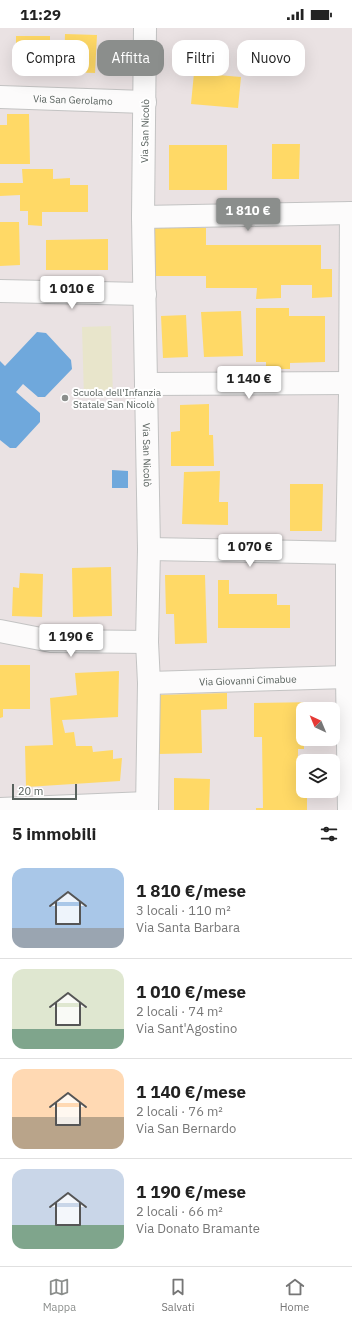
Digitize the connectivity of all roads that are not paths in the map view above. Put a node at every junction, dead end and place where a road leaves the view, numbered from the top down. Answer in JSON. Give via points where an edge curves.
{"nodes":[{"id":1,"x":145,"y":28,"type":"edge"},
{"id":2,"x":0,"y":96,"type":"edge"},
{"id":3,"x":146,"y":102,"type":"junction"},
{"id":4,"x":351,"y":213,"type":"edge"},
{"id":5,"x":143,"y":217,"type":"junction"},
{"id":6,"x":0,"y":291,"type":"edge"},
{"id":7,"x":145,"y":294,"type":"junction"},
{"id":8,"x":351,"y":383,"type":"edge"},
{"id":9,"x":146,"y":384,"type":"junction"},
{"id":10,"x":149,"y":549,"type":"junction"},
{"id":11,"x":350,"y":553,"type":"edge"},
{"id":12,"x":0,"y":632,"type":"edge"},
{"id":13,"x":147,"y":642,"type":"junction"},
{"id":14,"x":347,"y":677,"type":"junction"},
{"id":15,"x":149,"y":683,"type":"junction"},
{"id":16,"x":147,"y":806,"type":"edge"},
{"id":17,"x":0,"y":809,"type":"edge"},
{"id":18,"x":349,"y":810,"type":"edge"}],
"edges":[{"from":1,"to":3,"type":"street","name":"Via San Nicolò"},
{"from":2,"to":3,"type":"street","name":"Via San Gerolamo"},
{"from":3,"to":5,"type":"street","name":"Via San Nicolò"},
{"from":4,"to":5,"type":"street"},
{"from":4,"to":8,"type":"street"},
{"from":5,"to":7,"type":"street","name":"Via San Nicolò"},
{"from":6,"to":7,"type":"street"},
{"from":7,"to":9,"type":"street","name":"Via San Nicolò"},
{"from":8,"to":9,"type":"street"},
{"from":8,"to":11,"type":"street"},
{"from":9,"to":10,"type":"street","name":"Via San Nicolò"},
{"from":10,"to":11,"type":"street"},
{"from":10,"to":13,"type":"street","name":"Via San Nicolò"},
{"from":11,"to":14,"type":"street"},
{"from":12,"to":13,"type":"street","via":[[51,641]]},
{"from":13,"to":15,"type":"street","name":"Via San Nicolò"},
{"from":14,"to":15,"type":"street","name":"Via Giovanni Cimabue"},
{"from":14,"to":18,"type":"street"},
{"from":15,"to":16,"type":"street","name":"Via San Nicolò"},
{"from":16,"to":17,"type":"street"}]}
